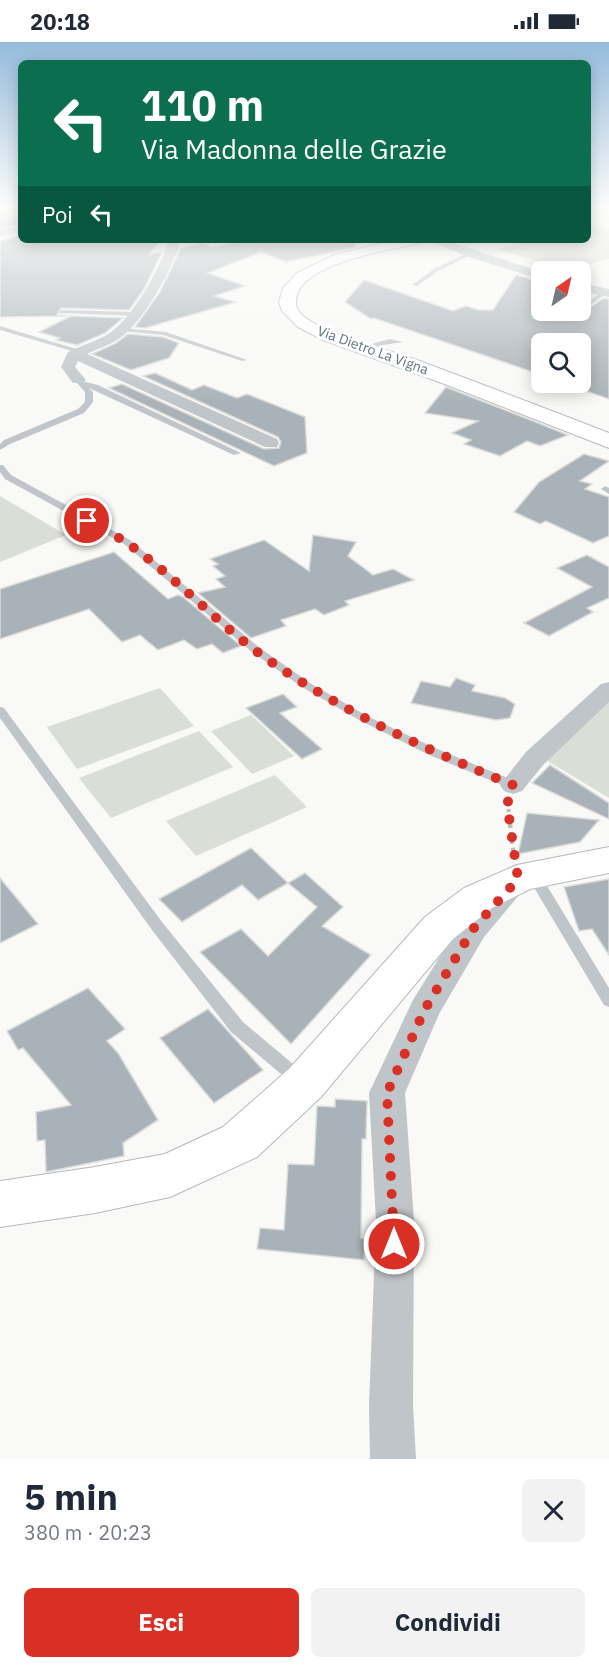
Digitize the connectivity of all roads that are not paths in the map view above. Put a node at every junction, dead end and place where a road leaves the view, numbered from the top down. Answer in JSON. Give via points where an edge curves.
{"nodes":[{"id":1,"x":161,"y":272,"type":"edge"},
{"id":2,"x":308,"y":272,"type":"edge"},
{"id":3,"x":322,"y":272,"type":"edge"},
{"id":4,"x":433,"y":272,"type":"edge"},
{"id":5,"x":415,"y":285,"type":"dead end"},
{"id":6,"x":591,"y":289,"type":"edge"},
{"id":7,"x":607,"y":293,"type":"edge"},
{"id":8,"x":591,"y":303,"type":"edge"},
{"id":9,"x":61,"y":312,"type":"dead end"},
{"id":10,"x":134,"y":315,"type":"junction"},
{"id":11,"x":0,"y":328,"type":"edge"},
{"id":12,"x":122,"y":330,"type":"junction"},
{"id":13,"x":400,"y":342,"type":"dead end"},
{"id":14,"x":371,"y":345,"type":"junction"},
{"id":15,"x":78,"y":353,"type":"junction"},
{"id":16,"x":244,"y":360,"type":"dead end"},
{"id":17,"x":81,"y":383,"type":"junction"},
{"id":18,"x":609,"y":434,"type":"edge"},
{"id":19,"x":609,"y":441,"type":"edge"},
{"id":20,"x":271,"y":443,"type":"dead end"},
{"id":21,"x":0,"y":448,"type":"edge"},
{"id":22,"x":237,"y":453,"type":"dead end"},
{"id":23,"x":0,"y":467,"type":"edge"},
{"id":24,"x":609,"y":689,"type":"edge"},
{"id":25,"x":0,"y":710,"type":"edge"},
{"id":26,"x":513,"y":785,"type":"joint"},
{"id":27,"x":609,"y":860,"type":"edge"},
{"id":28,"x":525,"y":876,"type":"junction"},
{"id":29,"x":609,"y":1001,"type":"edge"},
{"id":30,"x":305,"y":1083,"type":"junction"},
{"id":31,"x":0,"y":1204,"type":"edge"},
{"id":32,"x":393,"y":1459,"type":"edge"}],
"edges":[{"from":1,"to":10,"type":"street"},
{"from":2,"to":19,"type":"street","name":"Via Dietro La Vigna","via":[[289,290],[286,303],[291,312],[318,332]]},
{"from":3,"to":14,"type":"street","name":"Via Dietro La Vigna","via":[[299,291],[299,304],[305,316],[321,327]]},
{"from":4,"to":5,"type":"lane"},
{"from":6,"to":7,"type":"street"},
{"from":7,"to":8,"type":"lane"},
{"from":9,"to":10,"type":"lane"},
{"from":10,"to":12,"type":"street"},
{"from":11,"to":15,"type":"lane"},
{"from":12,"to":15,"type":"street"},
{"from":12,"to":16,"type":"lane","via":[[164,333]]},
{"from":13,"to":14,"type":"lane"},
{"from":14,"to":18,"type":"street","name":"Via Dietro La Vigna"},
{"from":15,"to":17,"type":"street","via":[[68,367]]},
{"from":15,"to":20,"type":"street"},
{"from":17,"to":21,"type":"lane","via":[[89,392],[89,402],[81,411]]},
{"from":17,"to":22,"type":"lane"},
{"from":23,"to":26,"type":"lane","via":[[8,477],[126,542],[256,650],[306,685],[431,751]]},
{"from":24,"to":26,"type":"street","via":[[535,758]]},
{"from":25,"to":30,"type":"lane","via":[[157,926],[237,1027]]},
{"from":27,"to":28,"type":"street"},
{"from":28,"to":29,"type":"lane"},
{"from":28,"to":30,"type":"street","via":[[478,898],[439,928]]},
{"from":28,"to":32,"type":"street","via":[[473,929],[425,1009],[387,1093],[395,1221]]},
{"from":30,"to":31,"type":"street","via":[[240,1142],[170,1175]]}]}
